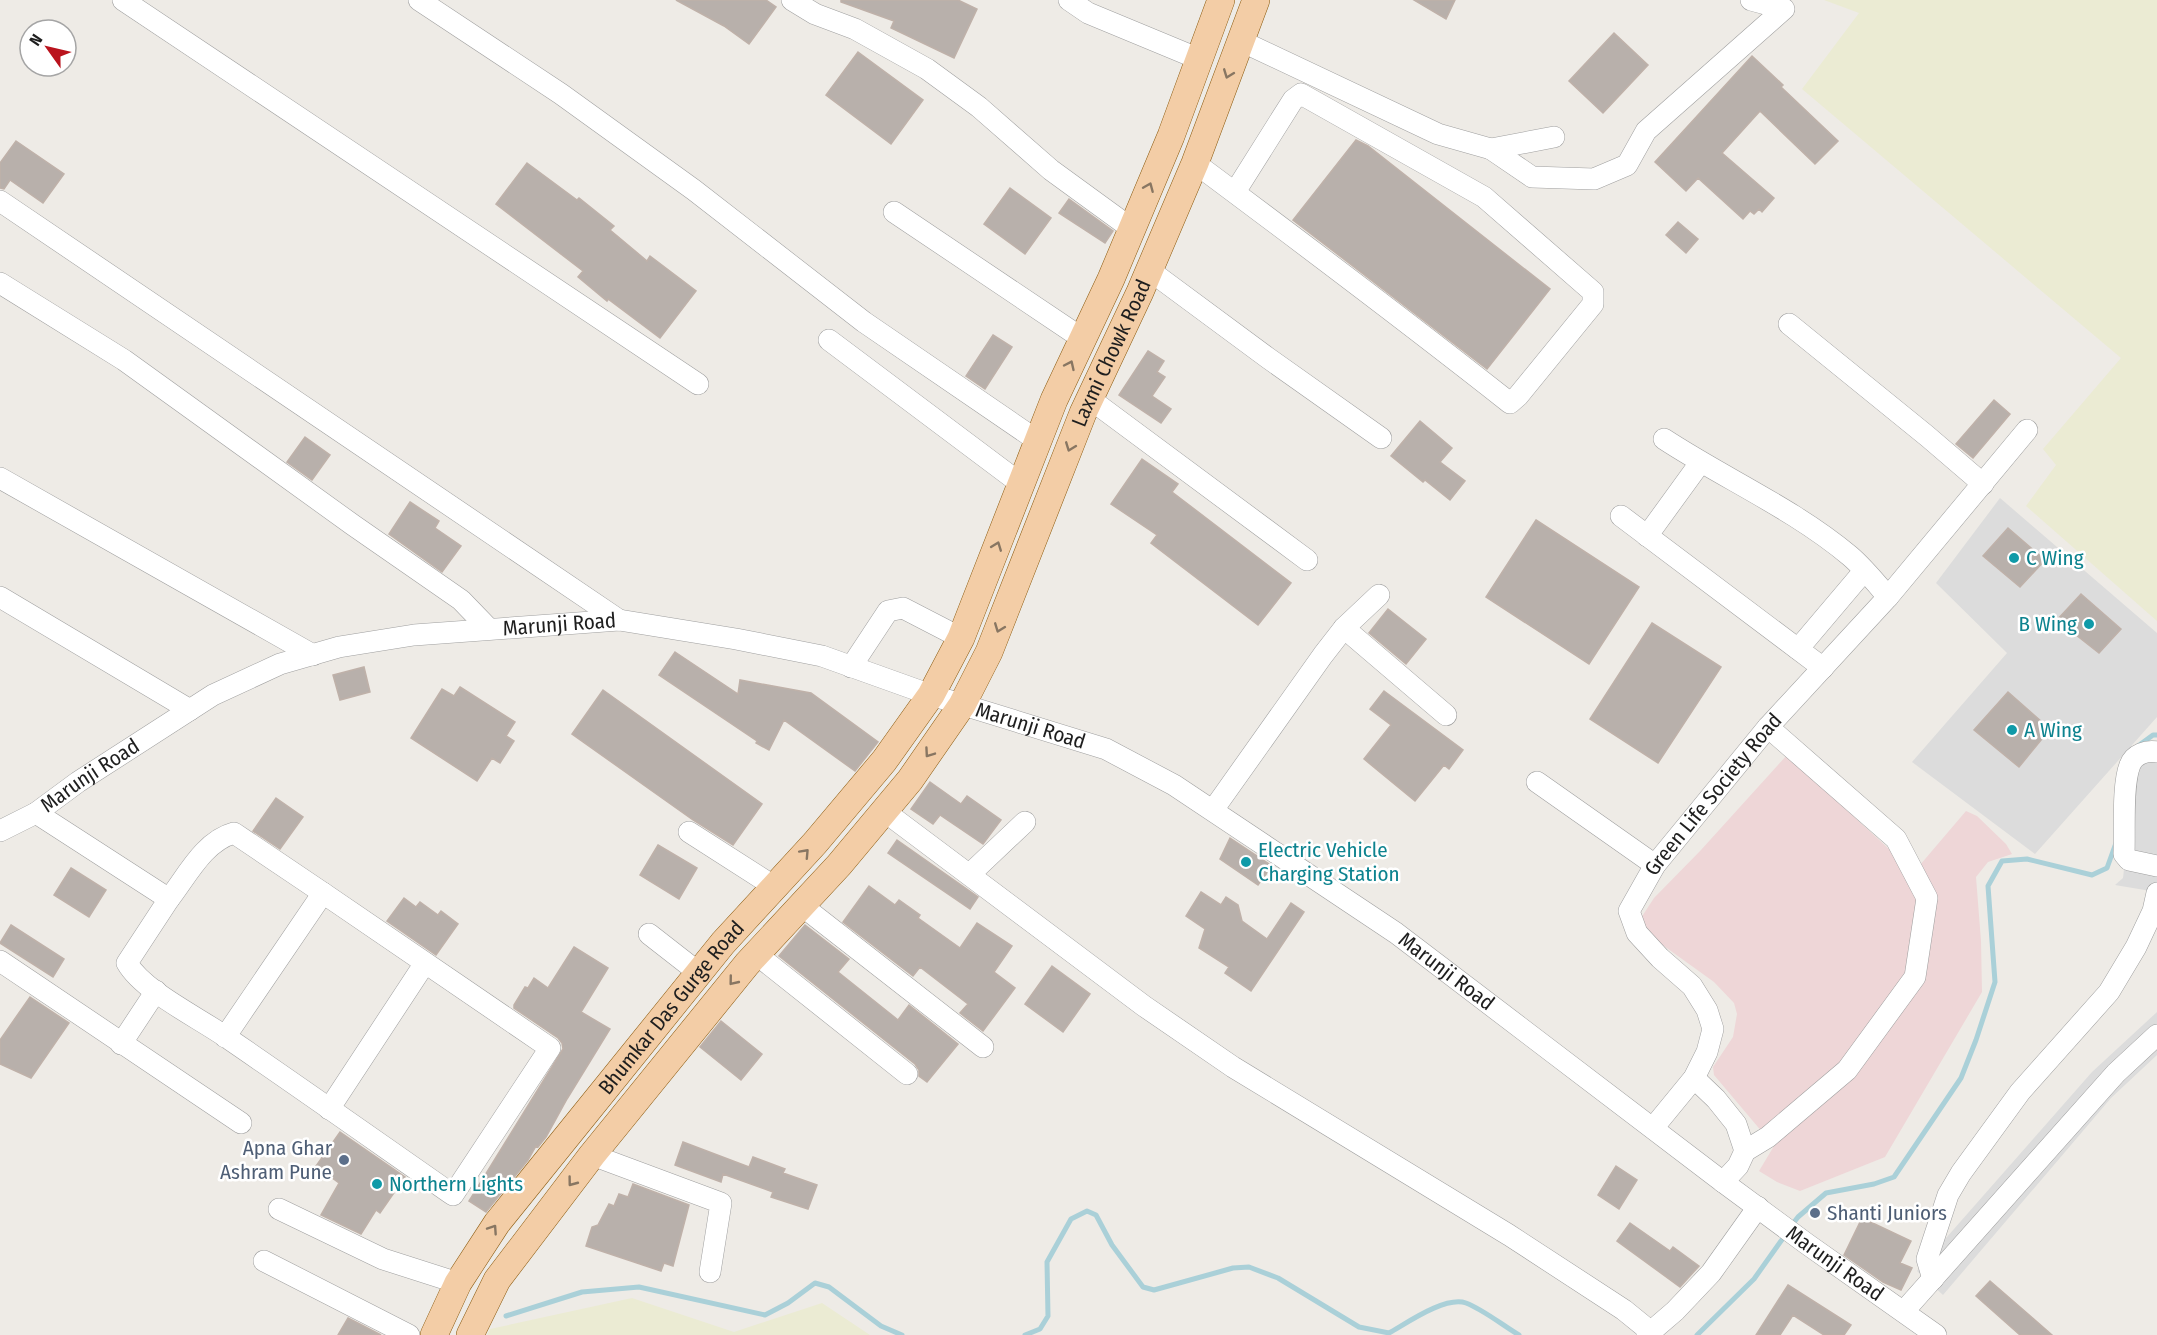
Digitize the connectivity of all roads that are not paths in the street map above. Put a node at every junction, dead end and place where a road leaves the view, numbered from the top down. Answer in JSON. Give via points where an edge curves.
{"nodes":[{"id":1,"x":123,"y":0,"type":"edge"},
{"id":2,"x":419,"y":0,"type":"edge"},
{"id":3,"x":792,"y":0,"type":"edge"},
{"id":4,"x":1069,"y":0,"type":"edge"},
{"id":5,"x":1221,"y":0,"type":"edge"},
{"id":6,"x":1256,"y":0,"type":"edge"},
{"id":7,"x":1751,"y":0,"type":"edge"},
{"id":8,"x":1241,"y":41,"type":"junction"},
{"id":9,"x":1199,"y":59,"type":"junction"},
{"id":10,"x":1554,"y":137,"type":"dead end"},
{"id":11,"x":1491,"y":149,"type":"junction"},
{"id":12,"x":1195,"y":163,"type":"junction"},
{"id":13,"x":1234,"y":192,"type":"junction"},
{"id":14,"x":0,"y":201,"type":"edge"},
{"id":15,"x":894,"y":212,"type":"dead end"},
{"id":16,"x":1134,"y":223,"type":"junction"},
{"id":17,"x":1165,"y":234,"type":"junction"},
{"id":18,"x":1149,"y":270,"type":"junction"},
{"id":19,"x":0,"y":283,"type":"edge"},
{"id":20,"x":1789,"y":324,"type":"dead end"},
{"id":21,"x":1083,"y":339,"type":"junction"},
{"id":22,"x":829,"y":340,"type":"dead end"},
{"id":23,"x":698,"y":384,"type":"dead end"},
{"id":24,"x":1090,"y":399,"type":"junction"},
{"id":25,"x":2027,"y":430,"type":"dead end"},
{"id":26,"x":1381,"y":438,"type":"dead end"},
{"id":27,"x":1664,"y":439,"type":"dead end"},
{"id":28,"x":1038,"y":441,"type":"junction"},
{"id":29,"x":1700,"y":462,"type":"junction"},
{"id":30,"x":0,"y":478,"type":"edge"},
{"id":31,"x":1021,"y":484,"type":"junction"},
{"id":32,"x":1983,"y":484,"type":"junction"},
{"id":33,"x":1621,"y":516,"type":"dead end"},
{"id":34,"x":1647,"y":536,"type":"junction"},
{"id":35,"x":1307,"y":561,"type":"dead end"},
{"id":36,"x":1864,"y":571,"type":"junction"},
{"id":37,"x":1378,"y":595,"type":"dead end"},
{"id":38,"x":0,"y":597,"type":"edge"},
{"id":39,"x":1888,"y":597,"type":"junction"},
{"id":40,"x":619,"y":620,"type":"junction"},
{"id":41,"x":1344,"y":628,"type":"junction"},
{"id":42,"x":489,"y":629,"type":"junction"},
{"id":43,"x":961,"y":638,"type":"junction"},
{"id":44,"x":1798,"y":649,"type":"junction"},
{"id":45,"x":313,"y":655,"type":"junction"},
{"id":46,"x":851,"y":667,"type":"junction"},
{"id":47,"x":1822,"y":668,"type":"junction"},
{"id":48,"x":931,"y":695,"type":"junction"},
{"id":49,"x":962,"y":705,"type":"junction"},
{"id":50,"x":190,"y":710,"type":"junction"},
{"id":51,"x":1446,"y":715,"type":"dead end"},
{"id":52,"x":1768,"y":727,"type":"junction"},
{"id":53,"x":2157,"y":752,"type":"edge"},
{"id":54,"x":1537,"y":782,"type":"dead end"},
{"id":55,"x":1213,"y":810,"type":"junction"},
{"id":56,"x":884,"y":811,"type":"junction"},
{"id":57,"x":36,"y":813,"type":"junction"},
{"id":58,"x":1025,"y":822,"type":"dead end"},
{"id":59,"x":0,"y":831,"type":"edge"},
{"id":60,"x":689,"y":832,"type":"dead end"},
{"id":61,"x":1655,"y":865,"type":"junction"},
{"id":62,"x":2157,"y":866,"type":"edge"},
{"id":63,"x":970,"y":874,"type":"junction"},
{"id":64,"x":775,"y":887,"type":"junction"},
{"id":65,"x":323,"y":893,"type":"junction"},
{"id":66,"x":2157,"y":893,"type":"edge"},
{"id":67,"x":169,"y":899,"type":"junction"},
{"id":68,"x":801,"y":905,"type":"junction"},
{"id":69,"x":649,"y":934,"type":"dead end"},
{"id":70,"x":731,"y":934,"type":"junction"},
{"id":71,"x":756,"y":954,"type":"junction"},
{"id":72,"x":0,"y":961,"type":"edge"},
{"id":73,"x":425,"y":963,"type":"junction"},
{"id":74,"x":699,"y":973,"type":"junction"},
{"id":75,"x":156,"y":991,"type":"junction"},
{"id":76,"x":2157,"y":1035,"type":"edge"},
{"id":77,"x":225,"y":1036,"type":"junction"},
{"id":78,"x":121,"y":1044,"type":"junction"},
{"id":79,"x":983,"y":1047,"type":"dead end"},
{"id":80,"x":907,"y":1074,"type":"dead end"},
{"id":81,"x":1694,"y":1078,"type":"junction"},
{"id":82,"x":329,"y":1109,"type":"junction"},
{"id":83,"x":578,"y":1122,"type":"junction"},
{"id":84,"x":241,"y":1123,"type":"dead end"},
{"id":85,"x":1653,"y":1128,"type":"junction"},
{"id":86,"x":597,"y":1148,"type":"junction"},
{"id":87,"x":1745,"y":1151,"type":"junction"},
{"id":88,"x":1723,"y":1182,"type":"junction"},
{"id":89,"x":279,"y":1209,"type":"dead end"},
{"id":90,"x":1766,"y":1213,"type":"junction"},
{"id":91,"x":264,"y":1261,"type":"dead end"},
{"id":92,"x":710,"y":1272,"type":"dead end"},
{"id":93,"x":465,"y":1273,"type":"junction"},
{"id":94,"x":1933,"y":1279,"type":"junction"},
{"id":95,"x":497,"y":1280,"type":"junction"},
{"id":96,"x":1904,"y":1311,"type":"junction"},
{"id":97,"x":1649,"y":1333,"type":"edge"},
{"id":98,"x":1934,"y":1334,"type":"edge"},
{"id":99,"x":409,"y":1335,"type":"edge"},
{"id":100,"x":434,"y":1335,"type":"edge"},
{"id":101,"x":470,"y":1335,"type":"edge"}],
"edges":[{"from":1,"to":23,"type":"street"},
{"from":2,"to":28,"type":"street","via":[[561,94],[694,190],[864,322]]},
{"from":3,"to":16,"type":"street","via":[[815,15],[855,29],[934,74],[979,107],[1051,170]]},
{"from":4,"to":9,"type":"street","via":[[1088,13]]},
{"from":5,"to":9,"type":"main road","name":"Laxmi Chowk Road"},
{"from":6,"to":8,"type":"main road","name":"Laxmi Chowk Road"},
{"from":7,"to":11,"type":"street","via":[[1784,9],[1646,131],[1627,165],[1594,179],[1533,177]]},
{"from":8,"to":11,"type":"street","via":[[1438,134]]},
{"from":8,"to":12,"type":"main road","name":"Laxmi Chowk Road","one_way":true},
{"from":16,"to":9,"type":"main road","name":"Laxmi Chowk Road","one_way":true},
{"from":10,"to":11,"type":"street"},
{"from":12,"to":13,"type":"street"},
{"from":12,"to":17,"type":"main road","name":"Laxmi Chowk Road"},
{"from":13,"to":13,"type":"street","via":[[1510,403],[1593,304],[1593,292],[1484,198],[1301,94],[1293,100]]},
{"from":14,"to":40,"type":"street"},
{"from":15,"to":21,"type":"street"},
{"from":16,"to":17,"type":"main road"},
{"from":16,"to":21,"type":"main road","name":"Laxmi Chowk Road"},
{"from":17,"to":18,"type":"main road","name":"Laxmi Chowk Road"},
{"from":18,"to":24,"type":"main road","name":"Laxmi Chowk Road"},
{"from":18,"to":26,"type":"street"},
{"from":19,"to":42,"type":"street","via":[[124,360],[461,600]]},
{"from":20,"to":32,"type":"street"},
{"from":28,"to":21,"type":"main road","name":"Laxmi Chowk Road","one_way":true},
{"from":22,"to":31,"type":"street"},
{"from":24,"to":35,"type":"street"},
{"from":24,"to":49,"type":"main road","name":"Laxmi Chowk Road","one_way":true,"via":[[989,652]]},
{"from":25,"to":32,"type":"street","name":"Green Life Society Road"},
{"from":27,"to":29,"type":"street"},
{"from":28,"to":31,"type":"main road","name":"Laxmi Chowk Road"},
{"from":29,"to":34,"type":"street"},
{"from":29,"to":36,"type":"street","via":[[1812,527]]},
{"from":30,"to":45,"type":"street"},
{"from":43,"to":31,"type":"main road","name":"Laxmi Chowk Road","one_way":true},
{"from":32,"to":39,"type":"street","name":"Green Life Society Road"},
{"from":33,"to":34,"type":"street"},
{"from":34,"to":44,"type":"street"},
{"from":36,"to":39,"type":"street"},
{"from":36,"to":44,"type":"street"},
{"from":37,"to":41,"type":"street"},
{"from":38,"to":50,"type":"street"},
{"from":39,"to":47,"type":"street","name":"Green Life Society Road"},
{"from":40,"to":42,"type":"street","name":"Marunji Road"},
{"from":40,"to":46,"type":"street","name":"Marunji Road","via":[[822,656]]},
{"from":41,"to":51,"type":"street"},
{"from":41,"to":55,"type":"street"},
{"from":42,"to":45,"type":"street","name":"Marunji Road","via":[[414,634]]},
{"from":43,"to":46,"type":"street","via":[[903,608],[888,611]]},
{"from":43,"to":48,"type":"main road","name":"Laxmi Chowk Road"},
{"from":44,"to":47,"type":"street"},
{"from":45,"to":50,"type":"street","name":"Marunji Road","via":[[280,664]]},
{"from":46,"to":48,"type":"street","name":"Marunji Road"},
{"from":47,"to":52,"type":"street","name":"Green Life Society Road"},
{"from":48,"to":49,"type":"street","name":"Marunji Road"},
{"from":64,"to":48,"type":"main road","name":"Bhumkar Das Gurge Road","one_way":true,"via":[[884,761]]},
{"from":49,"to":55,"type":"street","name":"Marunji Road","via":[[1106,750],[1174,784]]},
{"from":49,"to":56,"type":"main road","name":"Bhumkar Das Gurge Road","one_way":true},
{"from":50,"to":57,"type":"street","name":"Marunji Road"},
{"from":52,"to":61,"type":"street","name":"Green Life Society Road"},
{"from":52,"to":87,"type":"street","via":[[1896,839],[1927,898],[1915,977],[1847,1070],[1768,1137]]},
{"from":53,"to":62,"type":"street","via":[[2138,755],[2130,764],[2124,854],[2129,860]]},
{"from":54,"to":61,"type":"street"},
{"from":55,"to":85,"type":"street","name":"Marunji Road","via":[[1396,933]]},
{"from":56,"to":63,"type":"street"},
{"from":56,"to":68,"type":"main road","name":"Bhumkar Das Gurge Road"},
{"from":57,"to":59,"type":"street","name":"Marunji Road"},
{"from":57,"to":67,"type":"street"},
{"from":58,"to":63,"type":"street"},
{"from":60,"to":64,"type":"street"},
{"from":61,"to":81,"type":"street","name":"Green Life Society Road","via":[[1629,911],[1637,933],[1692,986],[1707,1010],[1713,1029]]},
{"from":63,"to":97,"type":"street","via":[[1144,1006],[1233,1067],[1509,1235],[1624,1310]]},
{"from":64,"to":70,"type":"main road","name":"Bhumkar Das Gurge Road"},
{"from":65,"to":67,"type":"street","via":[[234,833],[222,836],[210,846]]},
{"from":65,"to":73,"type":"street"},
{"from":65,"to":77,"type":"street"},
{"from":66,"to":94,"type":"street","via":[[2136,947],[2109,992],[2020,1092],[1948,1195],[1927,1259]]},
{"from":67,"to":75,"type":"street","via":[[127,963]]},
{"from":68,"to":71,"type":"main road","name":"Bhumkar Das Gurge Road"},
{"from":68,"to":79,"type":"street"},
{"from":69,"to":74,"type":"street"},
{"from":70,"to":71,"type":"main road"},
{"from":70,"to":74,"type":"main road","name":"Bhumkar Das Gurge Road"},
{"from":71,"to":80,"type":"street"},
{"from":71,"to":86,"type":"main road","name":"Bhumkar Das Gurge Road","one_way":true},
{"from":72,"to":78,"type":"street"},
{"from":73,"to":82,"type":"street"},
{"from":73,"to":82,"type":"street","via":[[550,1048],[453,1195]]},
{"from":74,"to":83,"type":"main road","name":"Bhumkar Das Gurge Road"},
{"from":75,"to":77,"type":"street"},
{"from":75,"to":78,"type":"street"},
{"from":76,"to":94,"type":"street","via":[[2116,1073]]},
{"from":77,"to":82,"type":"street"},
{"from":78,"to":84,"type":"street"},
{"from":81,"to":85,"type":"street","name":"Green Life Society Road"},
{"from":81,"to":87,"type":"street","via":[[1736,1124]]},
{"from":83,"to":86,"type":"main road"},
{"from":93,"to":83,"type":"main road","name":"Bhumkar Das Gurge Road","one_way":true,"via":[[497,1223]]},
{"from":85,"to":88,"type":"street","name":"Marunji Road"},
{"from":86,"to":92,"type":"street","via":[[721,1203]]},
{"from":86,"to":95,"type":"main road","name":"Bhumkar Das Gurge Road","one_way":true},
{"from":87,"to":88,"type":"street"},
{"from":88,"to":90,"type":"street","name":"Marunji Road"},
{"from":89,"to":93,"type":"street","via":[[383,1259]]},
{"from":90,"to":96,"type":"street","name":"Marunji Road"},
{"from":90,"to":97,"type":"street","via":[[1675,1311]]},
{"from":91,"to":99,"type":"street"},
{"from":93,"to":95,"type":"main road"},
{"from":93,"to":100,"type":"main road","name":"Bhumkar Das Gurge Road"},
{"from":94,"to":96,"type":"street"},
{"from":95,"to":101,"type":"main road","name":"Bhumkar Das Gurge Road"},
{"from":96,"to":98,"type":"street","name":"Marunji Road"}]}
